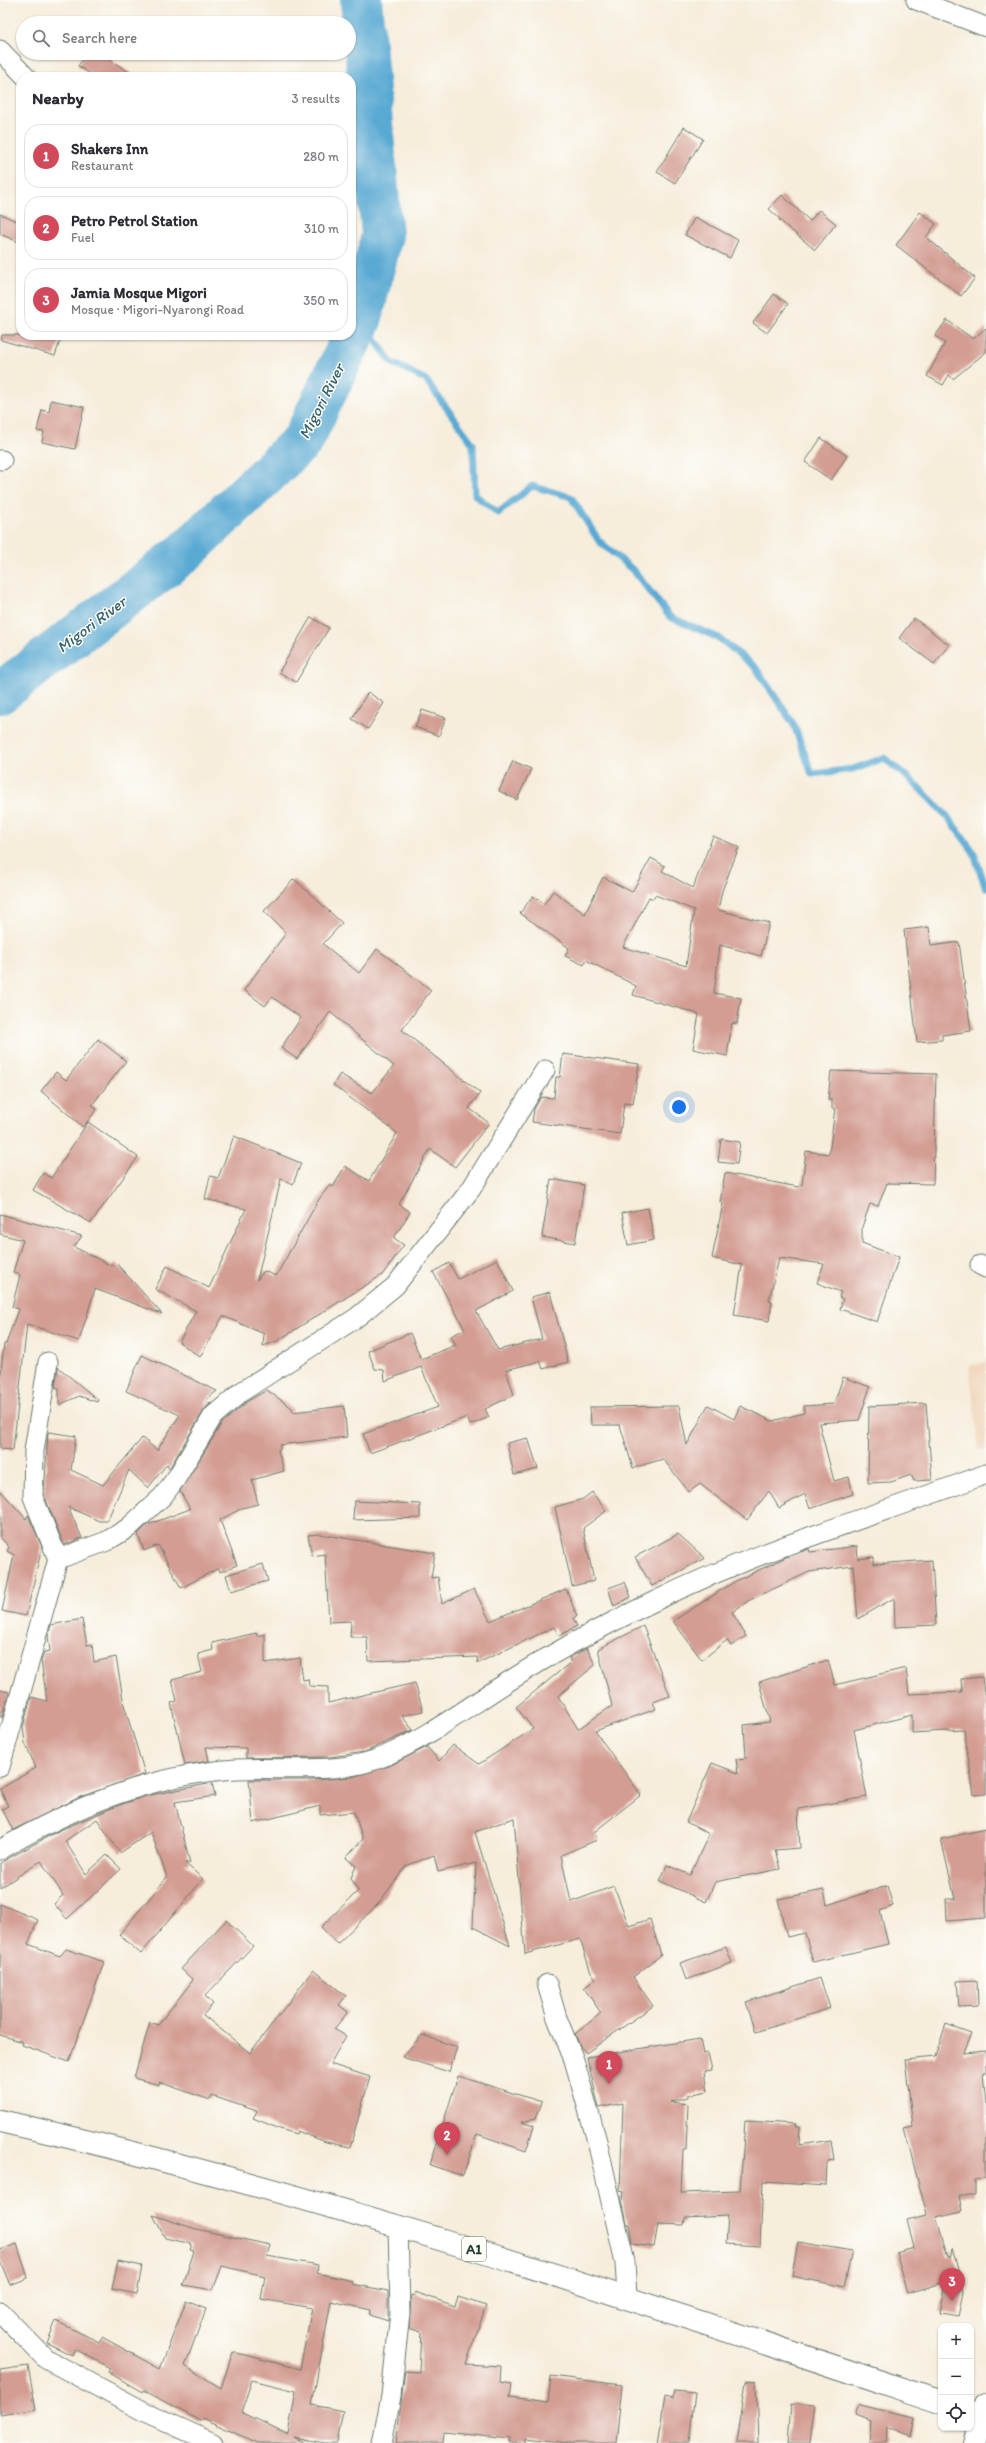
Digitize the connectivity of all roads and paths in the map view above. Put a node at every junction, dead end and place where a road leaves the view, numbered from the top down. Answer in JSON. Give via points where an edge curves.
{"nodes":[{"id":1,"x":916,"y":0,"type":"edge"},
{"id":2,"x":986,"y":27,"type":"edge"},
{"id":3,"x":0,"y":50,"type":"edge"},
{"id":4,"x":21,"y":72,"type":"edge"},
{"id":5,"x":545,"y":1070,"type":"dead end"},
{"id":6,"x":48,"y":1362,"type":"dead end"},
{"id":7,"x":986,"y":1474,"type":"edge"},
{"id":8,"x":58,"y":1559,"type":"junction"},
{"id":9,"x":0,"y":1767,"type":"edge"},
{"id":10,"x":0,"y":1850,"type":"edge"},
{"id":11,"x":547,"y":1984,"type":"dead end"},
{"id":12,"x":0,"y":2121,"type":"edge"},
{"id":13,"x":398,"y":2225,"type":"junction"},
{"id":14,"x":627,"y":2296,"type":"junction"},
{"id":15,"x":0,"y":2312,"type":"edge"},
{"id":16,"x":938,"y":2401,"type":"edge"},
{"id":17,"x":981,"y":2412,"type":"edge"},
{"id":18,"x":213,"y":2443,"type":"edge"},
{"id":19,"x":382,"y":2443,"type":"edge"},
{"id":20,"x":975,"y":2443,"type":"edge"}],
"edges":[{"from":1,"to":2,"type":"street"},
{"from":3,"to":4,"type":"street"},
{"from":5,"to":8,"type":"street","via":[[471,1190],[395,1286],[356,1318],[241,1392],[213,1416],[163,1496],[128,1528],[107,1541]]},
{"from":6,"to":8,"type":"street","via":[[34,1451],[33,1497]]},
{"from":7,"to":10,"type":"street","via":[[775,1549],[655,1600],[546,1658],[454,1717],[384,1757],[322,1768],[238,1769],[160,1781],[90,1804],[54,1820]]},
{"from":8,"to":9,"type":"street"},
{"from":11,"to":14,"type":"street","via":[[574,2060],[597,2141],[625,2262]]},
{"from":12,"to":13,"type":"main road","number":"A1","via":[[248,2182]]},
{"from":13,"to":14,"type":"main road","number":"A1"},
{"from":13,"to":19,"type":"street","via":[[400,2313],[391,2396]]},
{"from":14,"to":16,"type":"main road","number":"A1"},
{"from":15,"to":18,"type":"street","via":[[46,2359],[145,2412]]},
{"from":17,"to":20,"type":"main road"}]}
